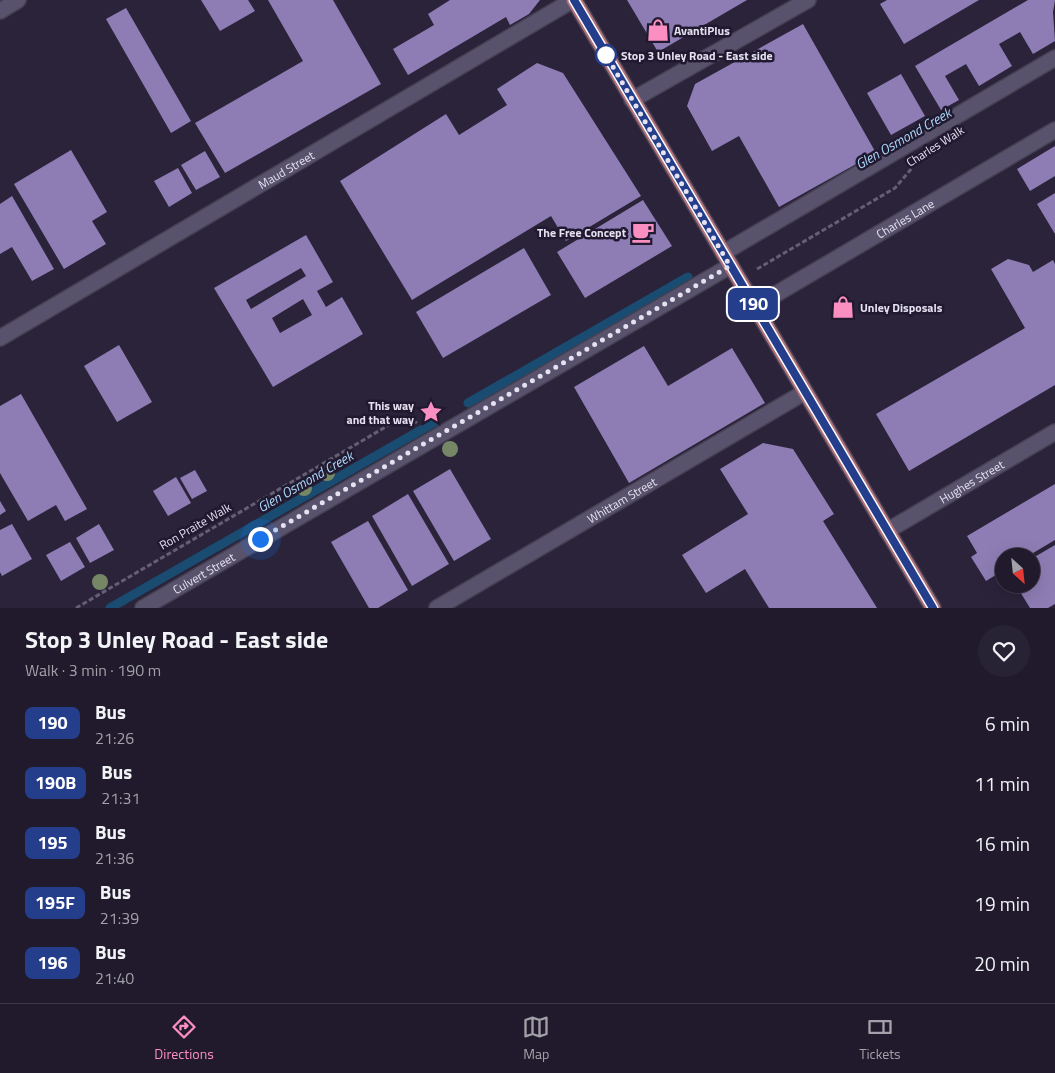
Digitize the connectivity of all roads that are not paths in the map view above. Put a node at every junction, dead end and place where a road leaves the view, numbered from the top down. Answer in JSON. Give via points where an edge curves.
{"nodes":[{"id":1,"x":18,"y":0,"type":"edge"},
{"id":2,"x":573,"y":0,"type":"edge"},
{"id":3,"x":800,"y":2,"type":"edge"},
{"id":4,"x":0,"y":11,"type":"edge"},
{"id":5,"x":1055,"y":58,"type":"edge"},
{"id":6,"x":632,"y":100,"type":"junction"},
{"id":7,"x":1055,"y":130,"type":"edge"},
{"id":8,"x":726,"y":259,"type":"junction"},
{"id":9,"x":754,"y":307,"type":"junction"},
{"id":10,"x":0,"y":338,"type":"edge"},
{"id":11,"x":805,"y":392,"type":"junction"},
{"id":12,"x":1055,"y":432,"type":"edge"},
{"id":13,"x":887,"y":531,"type":"junction"},
{"id":14,"x":143,"y":608,"type":"edge"},
{"id":15,"x":438,"y":608,"type":"edge"},
{"id":16,"x":932,"y":608,"type":"edge"}],
"edges":[{"from":1,"to":4,"type":"street"},
{"from":2,"to":6,"type":"main road"},
{"from":2,"to":10,"type":"street","name":"Maud Street"},
{"from":3,"to":6,"type":"street"},
{"from":5,"to":8,"type":"street","name":"Culvert Street"},
{"from":6,"to":8,"type":"main road"},
{"from":7,"to":9,"type":"street","name":"Charles Lane"},
{"from":8,"to":9,"type":"main road"},
{"from":8,"to":14,"type":"street","name":"Culvert Street"},
{"from":9,"to":11,"type":"main road"},
{"from":11,"to":13,"type":"main road"},
{"from":11,"to":15,"type":"street","name":"Whittam Street"},
{"from":12,"to":13,"type":"street","name":"Hughes Street"},
{"from":13,"to":16,"type":"main road"}]}
